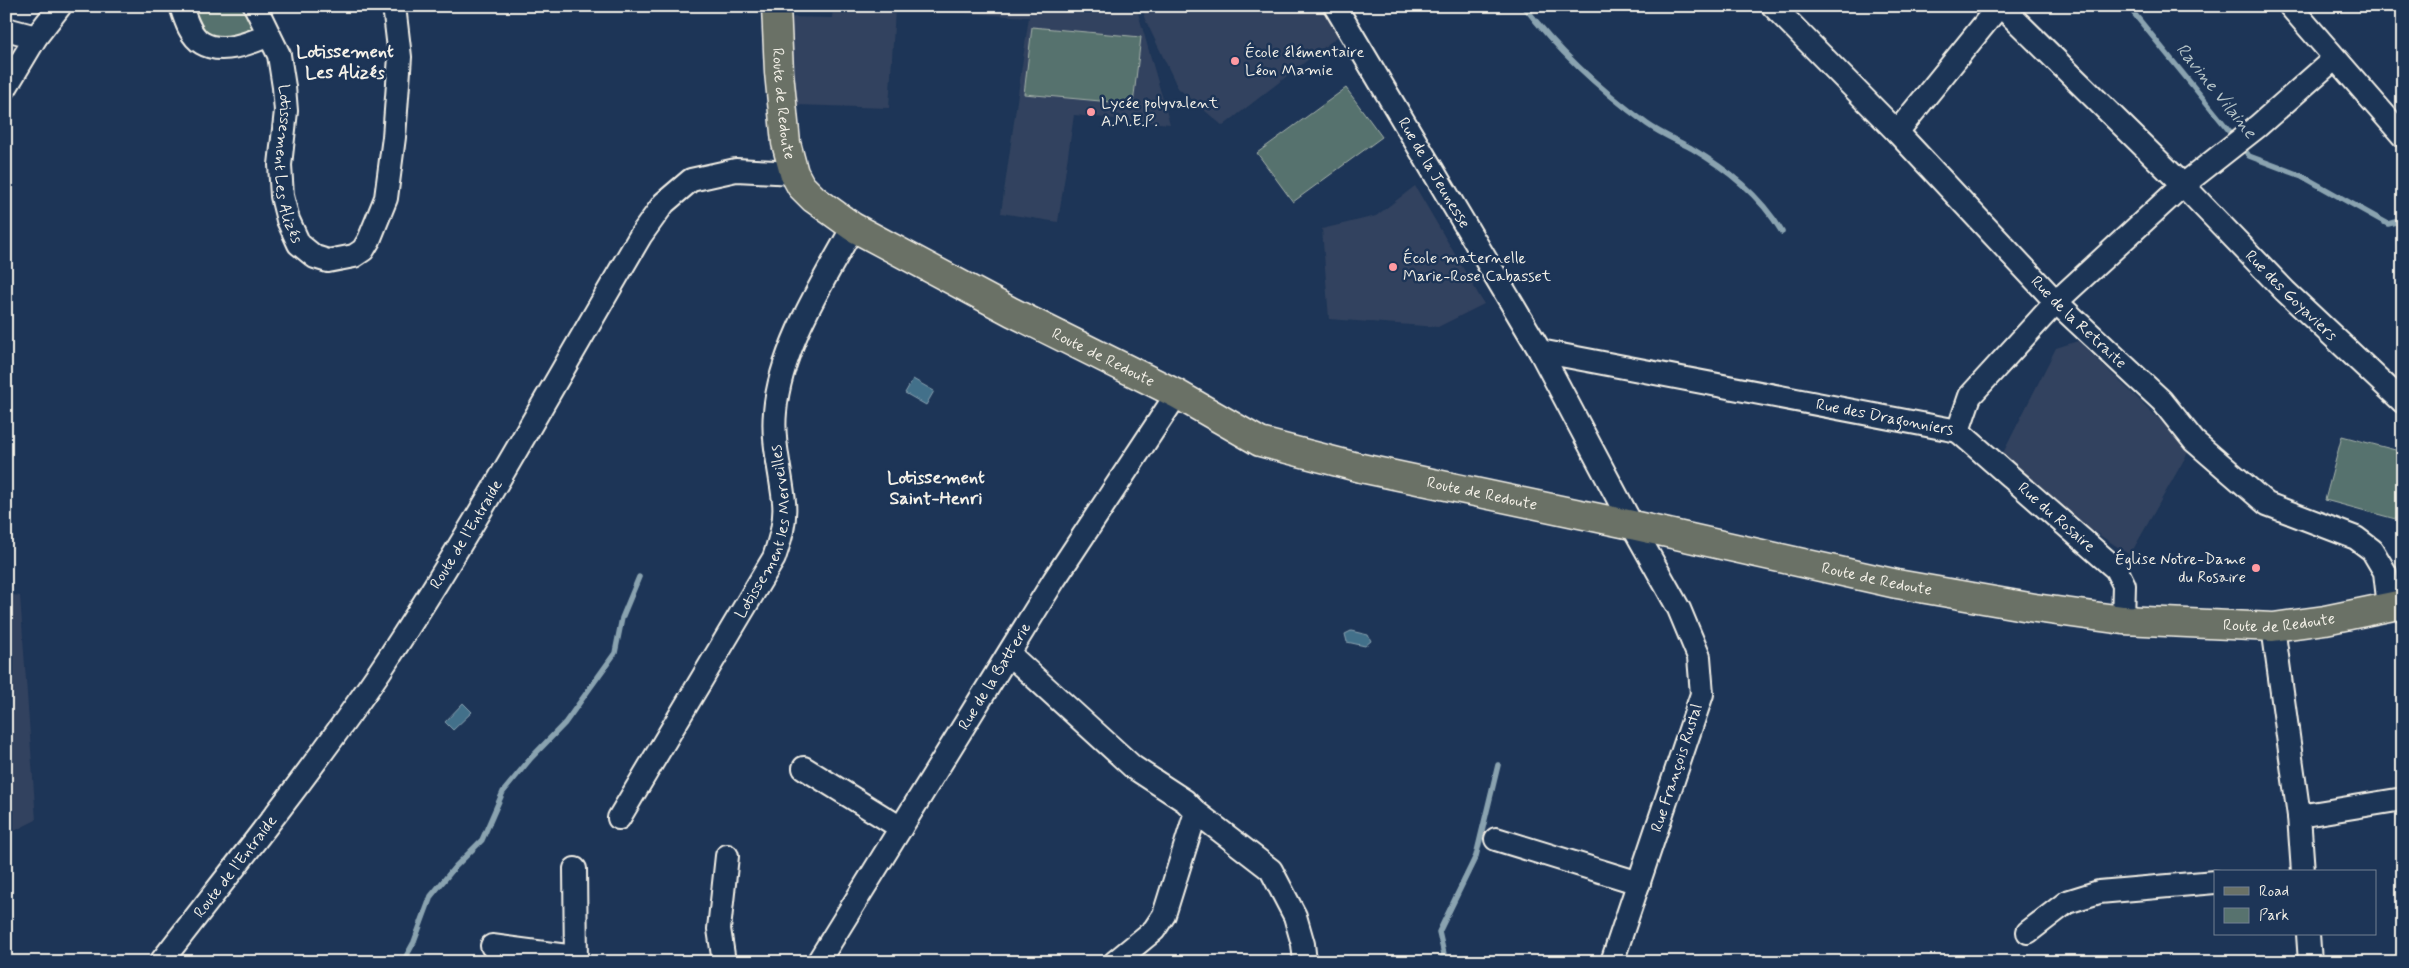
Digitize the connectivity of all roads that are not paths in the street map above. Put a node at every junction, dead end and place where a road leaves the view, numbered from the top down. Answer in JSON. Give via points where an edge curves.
{"nodes":[{"id":1,"x":60,"y":6,"type":"edge"},
{"id":2,"x":181,"y":6,"type":"edge"},
{"id":3,"x":255,"y":6,"type":"edge"},
{"id":4,"x":394,"y":6,"type":"edge"},
{"id":5,"x":776,"y":6,"type":"edge"},
{"id":6,"x":1336,"y":6,"type":"edge"},
{"id":7,"x":1773,"y":6,"type":"edge"},
{"id":8,"x":2000,"y":6,"type":"edge"},
{"id":9,"x":2290,"y":6,"type":"edge"},
{"id":10,"x":6,"y":29,"type":"edge"},
{"id":11,"x":269,"y":34,"type":"junction"},
{"id":12,"x":36,"y":37,"type":"junction"},
{"id":13,"x":2334,"y":59,"type":"junction"},
{"id":14,"x":6,"y":87,"type":"edge"},
{"id":15,"x":1897,"y":132,"type":"junction"},
{"id":16,"x":2403,"y":136,"type":"edge"},
{"id":17,"x":794,"y":173,"type":"junction"},
{"id":18,"x":2183,"y":185,"type":"junction"},
{"id":19,"x":853,"y":227,"type":"junction"},
{"id":20,"x":2056,"y":302,"type":"junction"},
{"id":21,"x":1540,"y":351,"type":"junction"},
{"id":22,"x":1177,"y":394,"type":"junction"},
{"id":23,"x":2403,"y":402,"type":"edge"},
{"id":24,"x":1958,"y":431,"type":"junction"},
{"id":25,"x":1632,"y":525,"type":"junction"},
{"id":26,"x":2396,"y":605,"type":"edge"},
{"id":27,"x":2123,"y":620,"type":"junction"},
{"id":28,"x":2273,"y":627,"type":"junction"},
{"id":29,"x":1008,"y":654,"type":"junction"},
{"id":30,"x":804,"y":768,"type":"dead end"},
{"id":31,"x":2403,"y":798,"type":"edge"},
{"id":32,"x":1196,"y":812,"type":"junction"},
{"id":33,"x":2299,"y":816,"type":"junction"},
{"id":34,"x":619,"y":818,"type":"dead end"},
{"id":35,"x":901,"y":828,"type":"junction"},
{"id":36,"x":1496,"y":839,"type":"dead end"},
{"id":37,"x":726,"y":856,"type":"dead end"},
{"id":38,"x":575,"y":869,"type":"dead end"},
{"id":39,"x":2304,"y":870,"type":"edge"},
{"id":40,"x":1639,"y":882,"type":"junction"},
{"id":41,"x":2214,"y":882,"type":"edge"},
{"id":42,"x":2028,"y":932,"type":"dead end"},
{"id":43,"x":2308,"y":936,"type":"edge"},
{"id":44,"x":492,"y":946,"type":"dead end"},
{"id":45,"x":576,"y":959,"type":"edge"},
{"id":46,"x":161,"y":962,"type":"edge"},
{"id":47,"x":724,"y":962,"type":"edge"},
{"id":48,"x":818,"y":962,"type":"edge"},
{"id":49,"x":1115,"y":962,"type":"edge"},
{"id":50,"x":1305,"y":962,"type":"edge"},
{"id":51,"x":1612,"y":962,"type":"edge"},
{"id":52,"x":2310,"y":962,"type":"edge"}],
"edges":[{"from":1,"to":12,"type":"street"},
{"from":2,"to":11,"type":"street","via":[[192,32],[202,43],[232,47]]},
{"from":3,"to":11,"type":"street","name":"Lotissement Les Alizés"},
{"from":4,"to":11,"type":"street","name":"Lotissement Les Alizés","via":[[400,57],[386,198],[370,240],[354,256],[328,260],[315,257],[299,244],[288,220],[280,165],[286,111],[284,88],[279,55]]},
{"from":5,"to":17,"type":"main road","name":"Route de Redoute","via":[[786,143]]},
{"from":6,"to":21,"type":"street","name":"Rue de la Jeunesse"},
{"from":7,"to":15,"type":"street","name":"Rue de la Retraite"},
{"from":8,"to":15,"type":"street"},
{"from":8,"to":18,"type":"street","name":"Rue des Goyaviers"},
{"from":9,"to":13,"type":"street"},
{"from":10,"to":12,"type":"street"},
{"from":12,"to":14,"type":"street"},
{"from":13,"to":16,"type":"street"},
{"from":13,"to":18,"type":"street","name":"Rue des Dragonniers","via":[[2258,126]]},
{"from":15,"to":20,"type":"street","name":"Rue de la Retraite"},
{"from":17,"to":19,"type":"main road","name":"Route de Redoute","via":[[814,199]]},
{"from":17,"to":46,"type":"street","name":"Route de l'Entraide","via":[[736,170],[691,180],[664,202],[640,235],[465,535],[380,671]]},
{"from":18,"to":20,"type":"street","name":"Rue des Dragonniers"},
{"from":18,"to":23,"type":"street","name":"Rue des Goyaviers","via":[[2286,291]]},
{"from":19,"to":22,"type":"main road","name":"Route de Redoute","via":[[1012,312]]},
{"from":19,"to":34,"type":"street","name":"Lotissement les Merveilles","via":[[802,322],[785,367],[774,411],[775,452],[784,504],[781,536],[774,558]]},
{"from":20,"to":24,"type":"street","name":"Rue des Dragonniers","via":[[1970,396]]},
{"from":20,"to":26,"type":"street","name":"Rue de la Retraite","via":[[2162,401],[2194,441],[2267,504],[2356,538],[2372,550],[2385,572]]},
{"from":21,"to":24,"type":"street","name":"Rue des Dragonniers"},
{"from":21,"to":25,"type":"street","name":"Rue de la Jeunesse"},
{"from":22,"to":25,"type":"main road","name":"Route de Redoute","via":[[1260,442],[1361,468]]},
{"from":22,"to":29,"type":"street","name":"Rue de la Batterie"},
{"from":24,"to":27,"type":"street","name":"Rue du Rosaire","via":[[2116,569],[2124,585]]},
{"from":25,"to":27,"type":"main road","name":"Route de Redoute","via":[[1897,584]]},
{"from":25,"to":40,"type":"street","name":"Rue François Rustal","via":[[1679,609],[1699,657],[1702,694]]},
{"from":26,"to":28,"type":"main road","name":"Route de Redoute"},
{"from":27,"to":28,"type":"main road","name":"Route de Redoute"},
{"from":28,"to":33,"type":"street"},
{"from":29,"to":32,"type":"street","via":[[1133,767],[1185,801]]},
{"from":29,"to":35,"type":"street","name":"Rue de la Batterie"},
{"from":30,"to":35,"type":"street"},
{"from":31,"to":33,"type":"street"},
{"from":32,"to":49,"type":"street","via":[[1164,915],[1154,930]]},
{"from":32,"to":50,"type":"street","via":[[1271,870],[1295,916]]},
{"from":33,"to":39,"type":"street"},
{"from":35,"to":48,"type":"street","name":"Rue de la Batterie"},
{"from":36,"to":40,"type":"street"},
{"from":37,"to":47,"type":"street","via":[[719,929]]},
{"from":38,"to":45,"type":"street"},
{"from":40,"to":51,"type":"street","name":"Rue François Rustal"},
{"from":41,"to":42,"type":"street","via":[[2099,892],[2067,902]]},
{"from":43,"to":52,"type":"street"},
{"from":44,"to":45,"type":"street"}]}
